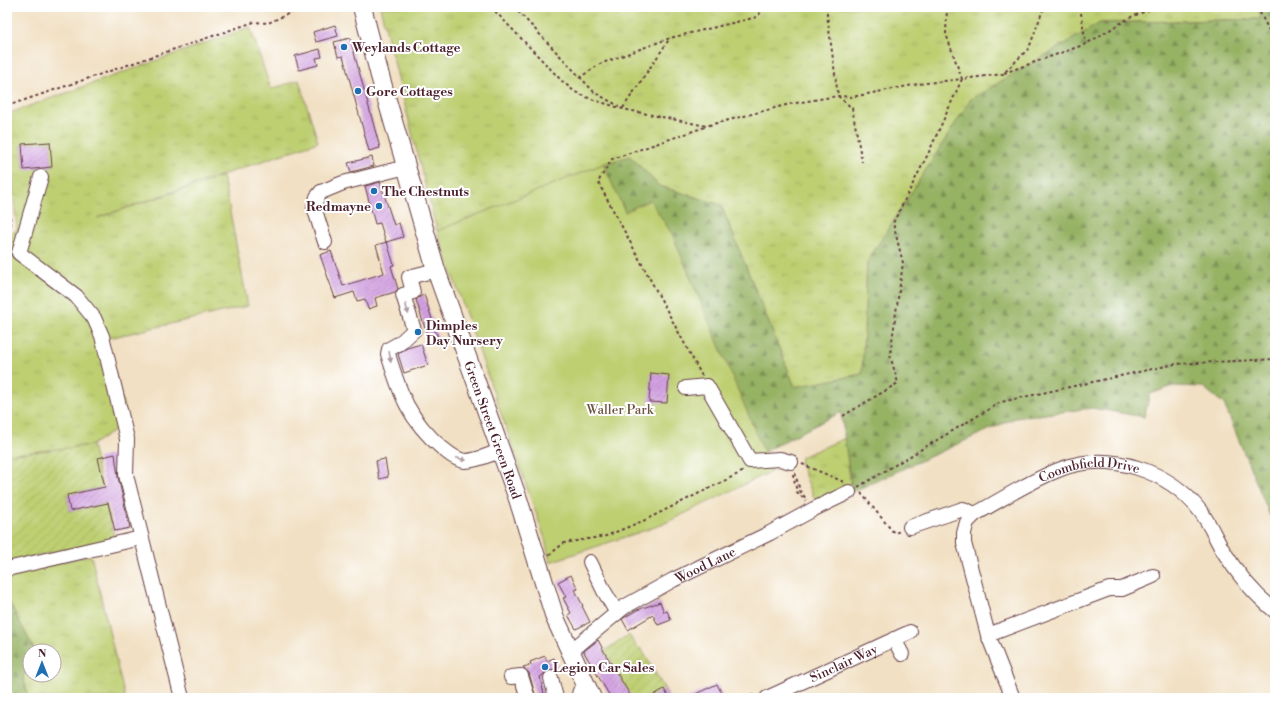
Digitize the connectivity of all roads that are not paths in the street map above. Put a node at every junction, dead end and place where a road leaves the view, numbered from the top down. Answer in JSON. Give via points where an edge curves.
{"nodes":[{"id":1,"x":362,"y":7,"type":"edge"},
{"id":2,"x":406,"y":167,"type":"junction"},
{"id":3,"x":41,"y":177,"type":"dead end"},
{"id":4,"x":325,"y":242,"type":"dead end"},
{"id":5,"x":436,"y":270,"type":"junction"},
{"id":6,"x":686,"y":388,"type":"dead end"},
{"id":7,"x":500,"y":450,"type":"junction"},
{"id":8,"x":791,"y":462,"type":"road end"},
{"id":9,"x":852,"y":488,"type":"road end"},
{"id":10,"x":975,"y":514,"type":"junction"},
{"id":11,"x":910,"y":527,"type":"road end"},
{"id":12,"x":142,"y":538,"type":"junction"},
{"id":13,"x":590,"y":562,"type":"dead end"},
{"id":14,"x":7,"y":569,"type":"edge"},
{"id":15,"x":1153,"y":576,"type":"dead end"},
{"id":16,"x":1275,"y":611,"type":"edge"},
{"id":17,"x":617,"y":613,"type":"junction"},
{"id":18,"x":910,"y":632,"type":"dead end"},
{"id":19,"x":988,"y":635,"type":"junction"},
{"id":20,"x":894,"y":639,"type":"junction"},
{"id":21,"x":568,"y":650,"type":"junction"},
{"id":22,"x":902,"y":654,"type":"dead end"},
{"id":23,"x":512,"y":677,"type":"dead end"},
{"id":24,"x":551,"y":678,"type":"dead end"},
{"id":25,"x":796,"y":692,"type":"edge"},
{"id":26,"x":586,"y":694,"type":"edge"},
{"id":27,"x":182,"y":698,"type":"edge"},
{"id":28,"x":528,"y":698,"type":"edge"},
{"id":29,"x":556,"y":698,"type":"edge"},
{"id":30,"x":768,"y":698,"type":"edge"},
{"id":31,"x":1013,"y":698,"type":"edge"}],
"edges":[{"from":1,"to":2,"type":"main road","name":"Green Street Green Road"},
{"from":2,"to":4,"type":"street","via":[[320,192],[314,207]]},
{"from":2,"to":5,"type":"main road","name":"Green Street Green Road"},
{"from":3,"to":12,"type":"street","via":[[19,253],[76,296],[94,318],[102,336],[127,439],[126,475]]},
{"from":5,"to":7,"type":"main road","name":"Green Street Green Road"},
{"from":5,"to":7,"type":"street","one_way":true,"via":[[410,278],[413,292],[404,295],[414,330],[389,349],[388,354],[404,401],[409,412],[424,430],[452,456],[465,461]]},
{"from":6,"to":8,"type":"street","via":[[707,386],[750,462],[780,459]]},
{"from":7,"to":21,"type":"main road","name":"Green Street Green Road","via":[[555,618]]},
{"from":9,"to":17,"type":"street","name":"Wood Lane","via":[[770,533],[673,580]]},
{"from":10,"to":11,"type":"street","via":[[963,510]]},
{"from":10,"to":16,"type":"street","name":"Coombfield Drive","via":[[1062,468],[1104,462],[1142,469],[1166,480],[1191,500],[1208,522],[1237,572]]},
{"from":10,"to":19,"type":"street","name":"Coombfield Drive","via":[[967,522],[964,543]]},
{"from":12,"to":14,"type":"street"},
{"from":12,"to":27,"type":"street"},
{"from":13,"to":17,"type":"street"},
{"from":15,"to":19,"type":"street","via":[[1122,589],[1109,589]]},
{"from":17,"to":21,"type":"street","name":"Wood Lane","via":[[577,646]]},
{"from":18,"to":20,"type":"street","name":"Sinclair Way"},
{"from":19,"to":31,"type":"street","name":"Coombfield Drive"},
{"from":20,"to":22,"type":"street","name":"Sinclair Way"},
{"from":20,"to":25,"type":"street","name":"Sinclair Way"},
{"from":21,"to":26,"type":"main road","name":"Green Street Green Road"},
{"from":23,"to":28,"type":"street","via":[[521,676]]},
{"from":24,"to":29,"type":"street"},
{"from":25,"to":30,"type":"street","name":"Sinclair Way"}]}
